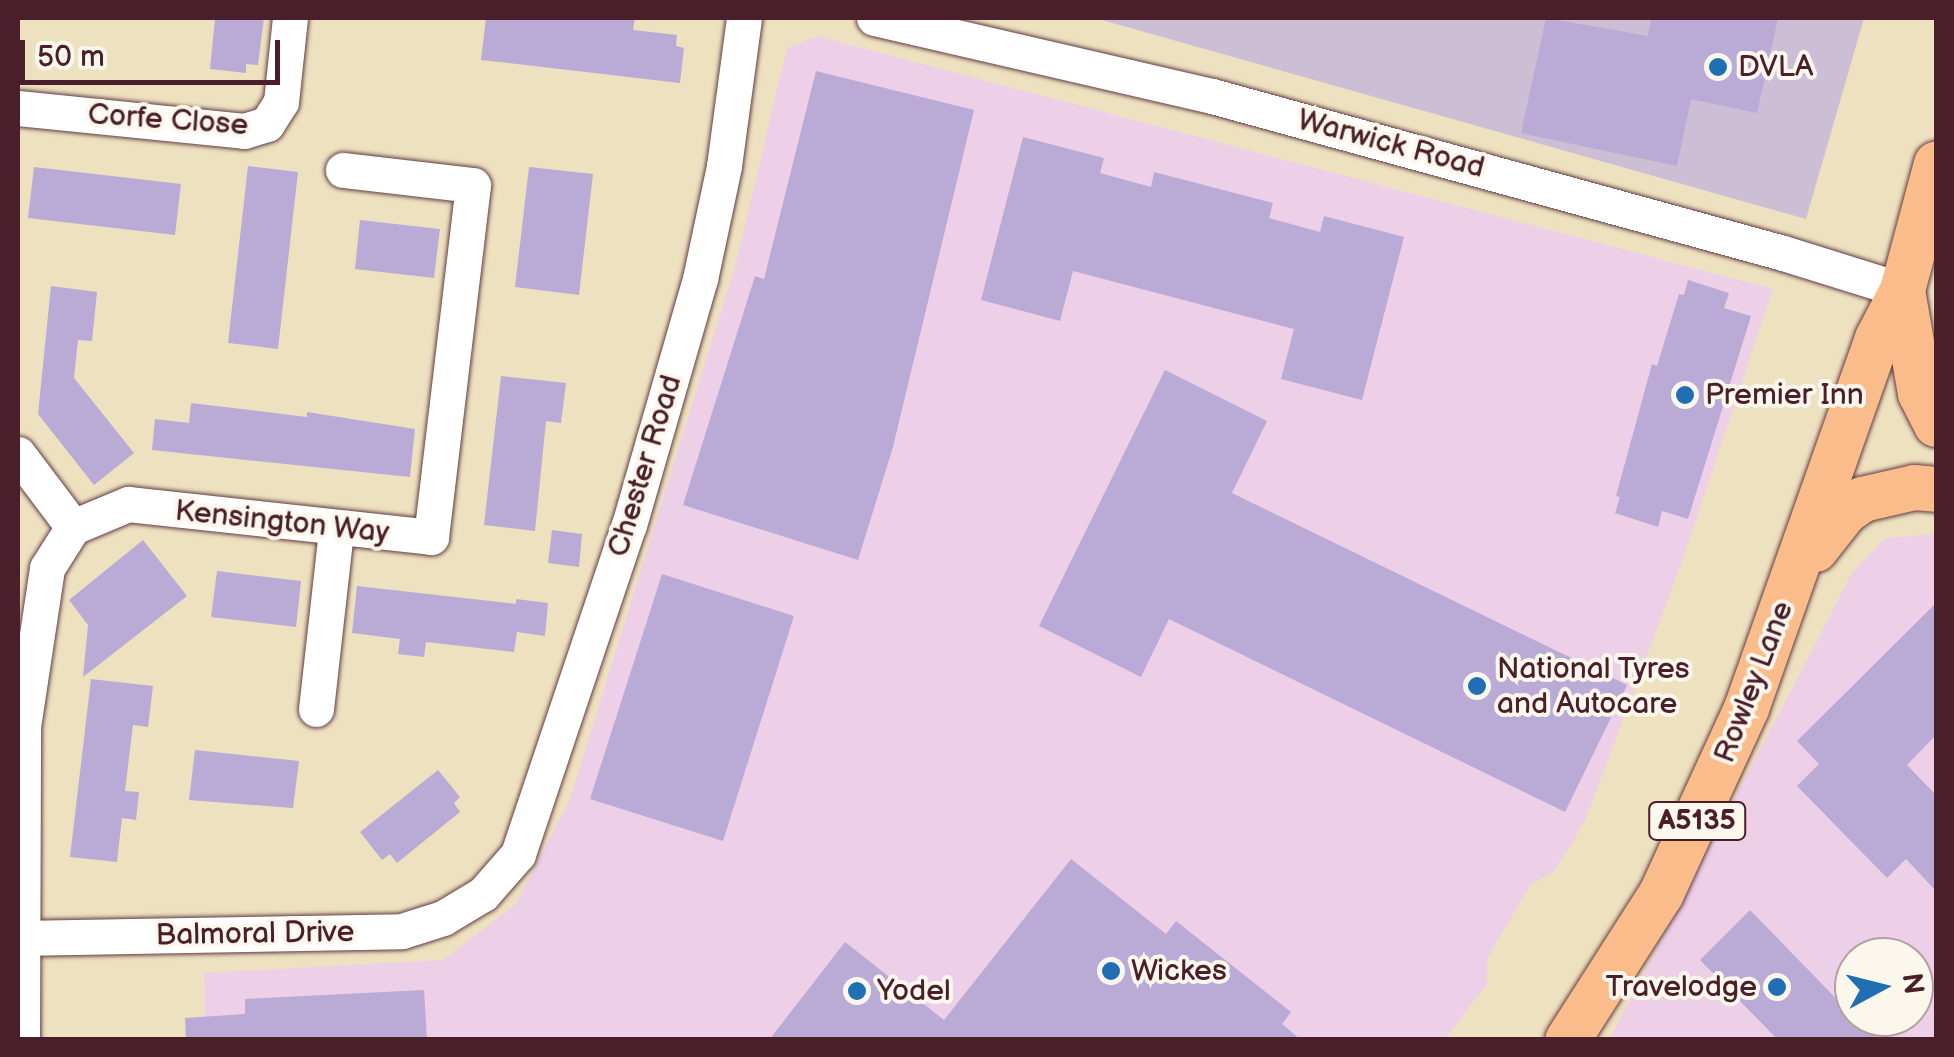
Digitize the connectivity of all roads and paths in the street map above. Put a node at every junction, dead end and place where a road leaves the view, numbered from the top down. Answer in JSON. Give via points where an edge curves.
{"nodes":[{"id":1,"x":290,"y":18,"type":"edge"},
{"id":2,"x":744,"y":18,"type":"edge"},
{"id":3,"x":874,"y":18,"type":"edge"},
{"id":4,"x":18,"y":108,"type":"edge"},
{"id":5,"x":1936,"y":163,"type":"edge"},
{"id":6,"x":343,"y":170,"type":"dead end"},
{"id":7,"x":1902,"y":290,"type":"junction"},
{"id":8,"x":1936,"y":424,"type":"edge"},
{"id":9,"x":18,"y":454,"type":"edge"},
{"id":10,"x":1936,"y":489,"type":"edge"},
{"id":11,"x":73,"y":527,"type":"junction"},
{"id":12,"x":336,"y":530,"type":"junction"},
{"id":13,"x":1792,"y":585,"type":"junction"},
{"id":14,"x":316,"y":710,"type":"dead end"},
{"id":15,"x":20,"y":727,"type":"edge"},
{"id":16,"x":483,"y":894,"type":"joint"},
{"id":17,"x":19,"y":938,"type":"edge"},
{"id":18,"x":22,"y":1040,"type":"edge"},
{"id":19,"x":1567,"y":1040,"type":"edge"}],
"edges":[{"from":1,"to":4,"type":"street","name":"Corfe Close","via":[[281,102],[266,124],[244,131]]},
{"from":2,"to":16,"type":"street","name":"Chester Road","via":[[700,279],[629,525],[518,854]]},
{"from":3,"to":7,"type":"street","name":"Warwick Road","via":[[1212,96]]},
{"from":5,"to":7,"type":"main road","number":"A5135"},
{"from":6,"to":12,"type":"street","name":"Kensington Way","via":[[473,185],[432,537]]},
{"from":7,"to":8,"type":"main road","number":"A5135","via":[[1920,392]]},
{"from":7,"to":13,"type":"main road","number":"A5135","via":[[1877,338]]},
{"from":9,"to":11,"type":"street"},
{"from":10,"to":13,"type":"main road","number":"A5135","via":[[1862,498],[1826,532]]},
{"from":11,"to":12,"type":"street","name":"Kensington Way","via":[[128,504]]},
{"from":11,"to":15,"type":"street","via":[[47,568]]},
{"from":12,"to":14,"type":"street"},
{"from":13,"to":19,"type":"main road","name":"Rowley Lane","number":"A5135","via":[[1700,816],[1640,929]]},
{"from":15,"to":17,"type":"street"},
{"from":16,"to":17,"type":"street","name":"Balmoral Drive","via":[[443,918],[402,931]]},
{"from":17,"to":18,"type":"street"}]}
